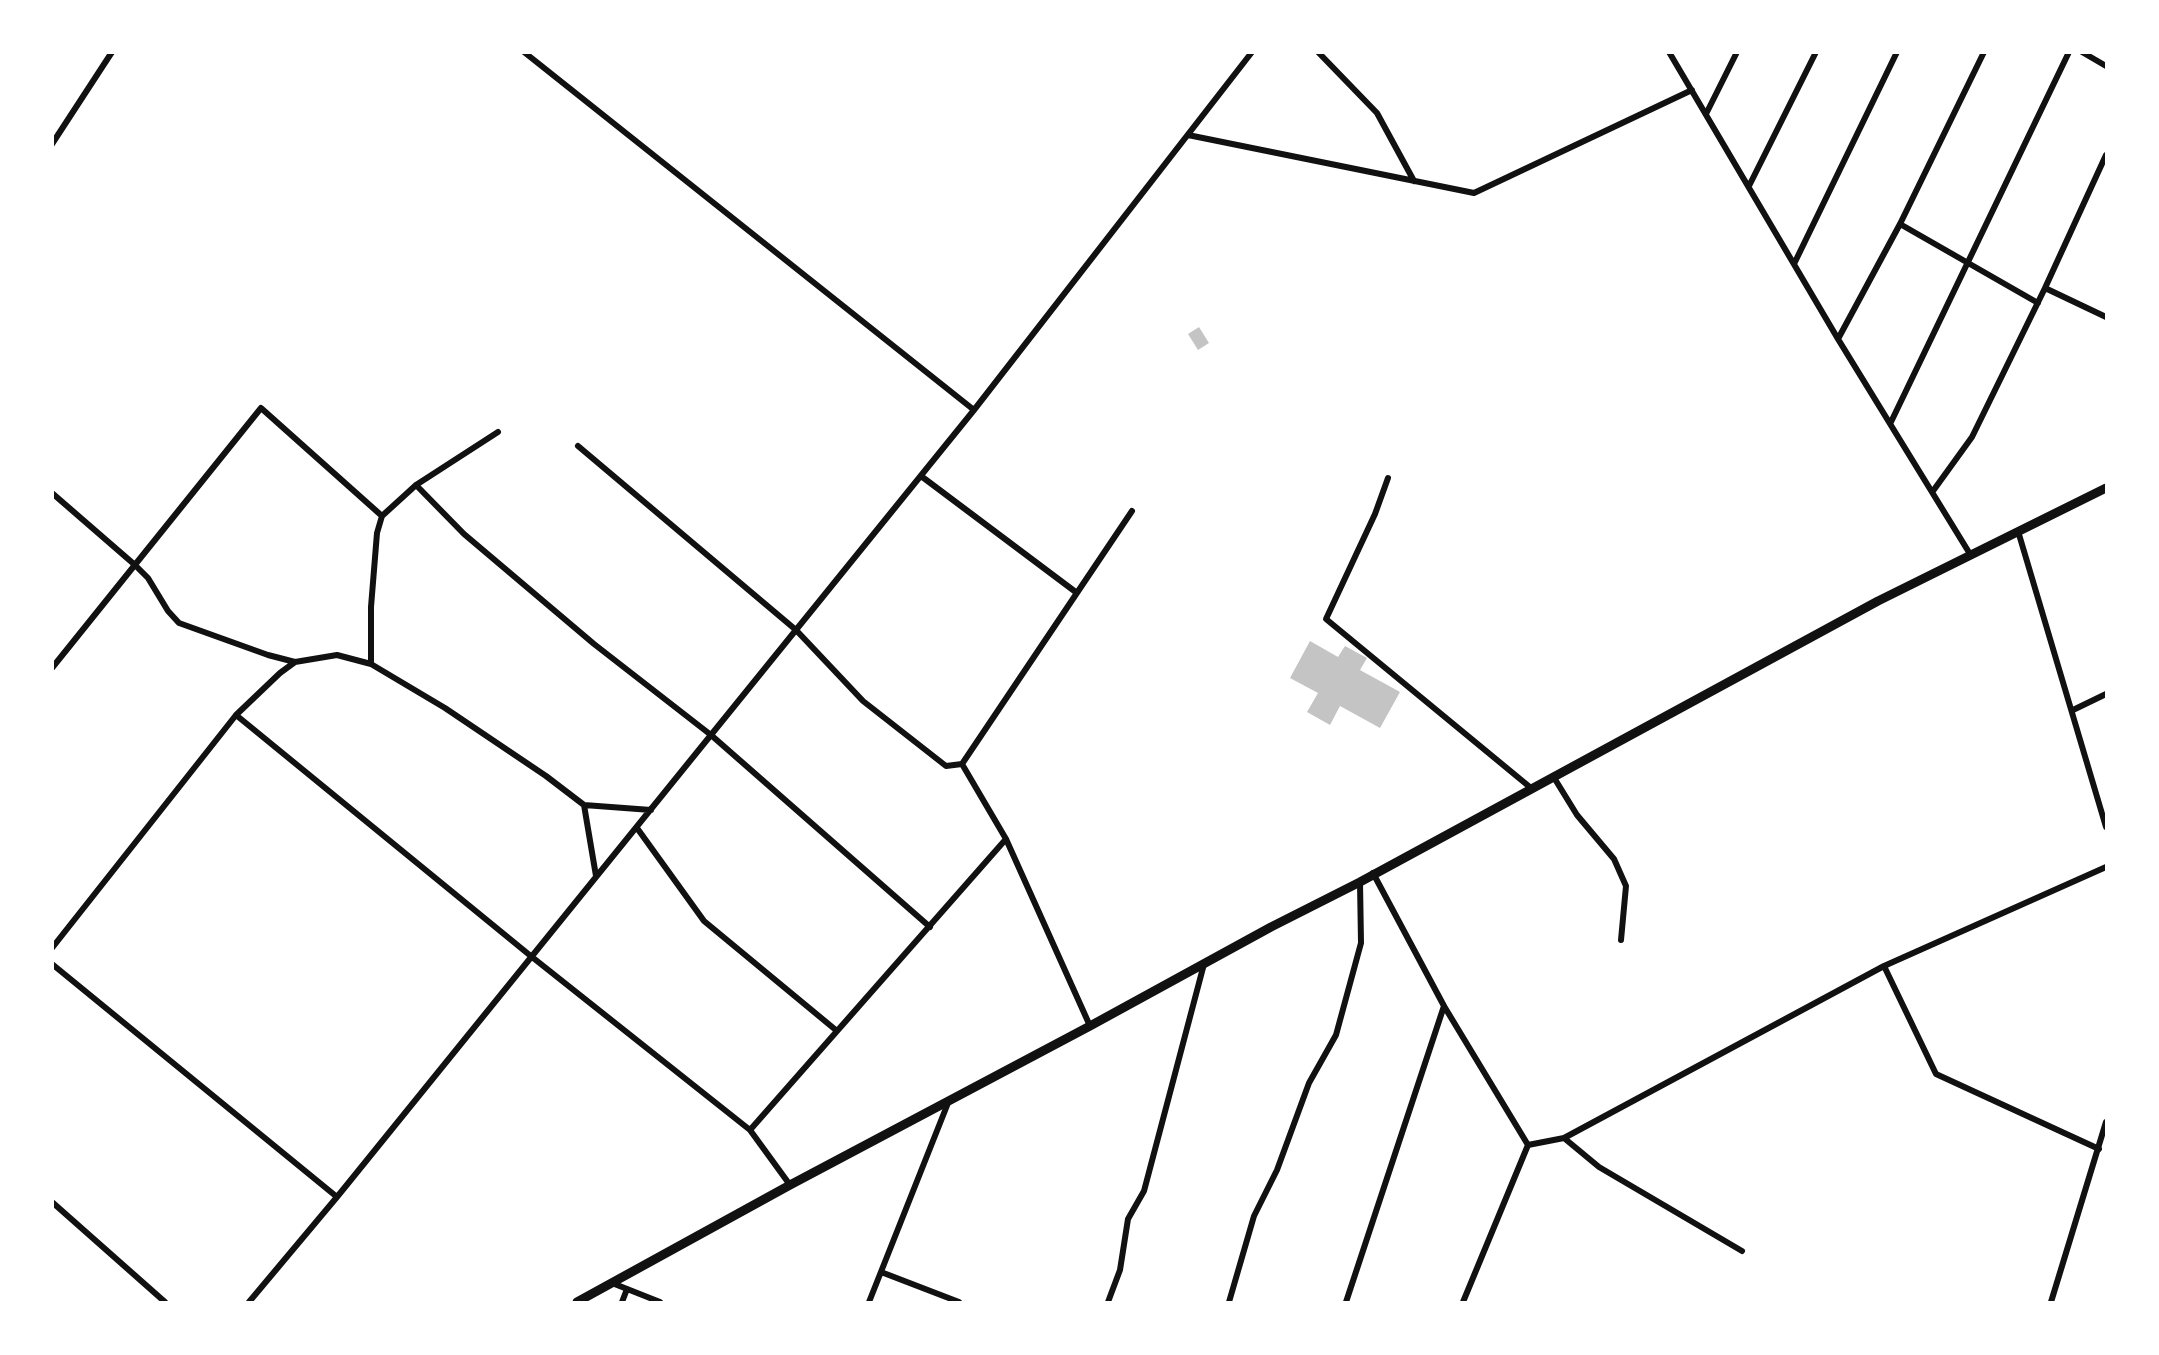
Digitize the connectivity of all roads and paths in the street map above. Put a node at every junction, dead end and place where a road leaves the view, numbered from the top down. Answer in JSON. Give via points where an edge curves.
{"nodes":[{"id":1,"x":112,"y":52,"type":"edge"},
{"id":2,"x":524,"y":52,"type":"edge"},
{"id":3,"x":1252,"y":52,"type":"edge"},
{"id":4,"x":1318,"y":52,"type":"edge"},
{"id":5,"x":1669,"y":52,"type":"edge"},
{"id":6,"x":1737,"y":52,"type":"edge"},
{"id":7,"x":1816,"y":52,"type":"edge"},
{"id":8,"x":1897,"y":52,"type":"edge"},
{"id":9,"x":1984,"y":52,"type":"edge"},
{"id":10,"x":2069,"y":52,"type":"edge"},
{"id":11,"x":2082,"y":52,"type":"edge"},
{"id":12,"x":2106,"y":66,"type":"edge"},
{"id":13,"x":1692,"y":90,"type":"junction"},
{"id":14,"x":1706,"y":114,"type":"junction"},
{"id":15,"x":1188,"y":135,"type":"junction"},
{"id":16,"x":52,"y":144,"type":"edge"},
{"id":17,"x":2106,"y":155,"type":"edge"},
{"id":18,"x":1414,"y":181,"type":"junction"},
{"id":19,"x":1749,"y":186,"type":"junction"},
{"id":20,"x":1900,"y":224,"type":"junction"},
{"id":21,"x":1968,"y":262,"type":"junction"},
{"id":22,"x":1794,"y":264,"type":"junction"},
{"id":23,"x":2045,"y":288,"type":"junction"},
{"id":24,"x":2038,"y":303,"type":"junction"},
{"id":25,"x":2106,"y":317,"type":"edge"},
{"id":26,"x":1838,"y":339,"type":"junction"},
{"id":27,"x":974,"y":410,"type":"junction"},
{"id":28,"x":1891,"y":422,"type":"junction"},
{"id":29,"x":498,"y":432,"type":"dead end"},
{"id":30,"x":579,"y":446,"type":"dead end"},
{"id":31,"x":921,"y":476,"type":"junction"},
{"id":32,"x":1388,"y":478,"type":"dead end"},
{"id":33,"x":416,"y":485,"type":"junction"},
{"id":34,"x":2106,"y":488,"type":"edge"},
{"id":35,"x":1933,"y":491,"type":"junction"},
{"id":36,"x":52,"y":493,"type":"edge"},
{"id":37,"x":1132,"y":510,"type":"dead end"},
{"id":38,"x":382,"y":516,"type":"junction"},
{"id":39,"x":2018,"y":531,"type":"junction"},
{"id":40,"x":1970,"y":554,"type":"junction"},
{"id":41,"x":135,"y":565,"type":"junction"},
{"id":42,"x":1077,"y":593,"type":"junction"},
{"id":43,"x":796,"y":630,"type":"junction"},
{"id":44,"x":295,"y":662,"type":"junction"},
{"id":45,"x":371,"y":664,"type":"junction"},
{"id":46,"x":52,"y":668,"type":"edge"},
{"id":47,"x":2106,"y":694,"type":"edge"},
{"id":48,"x":2073,"y":710,"type":"junction"},
{"id":49,"x":236,"y":715,"type":"junction"},
{"id":50,"x":711,"y":735,"type":"junction"},
{"id":51,"x":962,"y":764,"type":"junction"},
{"id":52,"x":1553,"y":776,"type":"junction"},
{"id":53,"x":1531,"y":788,"type":"junction"},
{"id":54,"x":584,"y":805,"type":"junction"},
{"id":55,"x":651,"y":810,"type":"junction"},
{"id":56,"x":2106,"y":827,"type":"edge"},
{"id":57,"x":637,"y":828,"type":"junction"},
{"id":58,"x":1006,"y":839,"type":"junction"},
{"id":59,"x":2106,"y":868,"type":"edge"},
{"id":60,"x":1373,"y":873,"type":"junction"},
{"id":61,"x":596,"y":876,"type":"junction"},
{"id":62,"x":1360,"y":882,"type":"junction"},
{"id":63,"x":930,"y":927,"type":"junction"},
{"id":64,"x":1622,"y":940,"type":"dead end"},
{"id":65,"x":52,"y":948,"type":"edge"},
{"id":66,"x":532,"y":957,"type":"junction"},
{"id":67,"x":52,"y":964,"type":"edge"},
{"id":68,"x":1204,"y":964,"type":"junction"},
{"id":69,"x":1884,"y":966,"type":"junction"},
{"id":70,"x":1444,"y":1006,"type":"junction"},
{"id":71,"x":1090,"y":1026,"type":"junction"},
{"id":72,"x":836,"y":1031,"type":"junction"},
{"id":73,"x":948,"y":1102,"type":"junction"},
{"id":74,"x":2106,"y":1122,"type":"edge"},
{"id":75,"x":750,"y":1129,"type":"junction"},
{"id":76,"x":1564,"y":1138,"type":"junction"},
{"id":77,"x":1528,"y":1145,"type":"junction"},
{"id":78,"x":2099,"y":1149,"type":"junction"},
{"id":79,"x":790,"y":1185,"type":"junction"},
{"id":80,"x":337,"y":1198,"type":"junction"},
{"id":81,"x":52,"y":1202,"type":"edge"},
{"id":82,"x":1742,"y":1251,"type":"dead end"},
{"id":83,"x":881,"y":1272,"type":"junction"},
{"id":84,"x":612,"y":1283,"type":"junction"},
{"id":85,"x":627,"y":1289,"type":"junction"},
{"id":86,"x":165,"y":1303,"type":"edge"},
{"id":87,"x":248,"y":1303,"type":"edge"},
{"id":88,"x":577,"y":1303,"type":"edge"},
{"id":89,"x":622,"y":1303,"type":"edge"},
{"id":90,"x":660,"y":1303,"type":"edge"},
{"id":91,"x":869,"y":1303,"type":"edge"},
{"id":92,"x":959,"y":1303,"type":"edge"},
{"id":93,"x":1108,"y":1303,"type":"edge"},
{"id":94,"x":1229,"y":1303,"type":"edge"},
{"id":95,"x":1346,"y":1303,"type":"edge"},
{"id":96,"x":1463,"y":1303,"type":"edge"},
{"id":97,"x":2050,"y":1303,"type":"edge"}],
"edges":[{"from":1,"to":16,"type":"street"},
{"from":2,"to":27,"type":"street"},
{"from":3,"to":15,"type":"street"},
{"from":4,"to":18,"type":"street","via":[[1377,113]]},
{"from":5,"to":13,"type":"street"},
{"from":6,"to":14,"type":"street"},
{"from":7,"to":19,"type":"street"},
{"from":8,"to":22,"type":"street"},
{"from":9,"to":20,"type":"street"},
{"from":10,"to":21,"type":"street"},
{"from":11,"to":12,"type":"street"},
{"from":13,"to":14,"type":"street"},
{"from":13,"to":18,"type":"street","via":[[1474,193]]},
{"from":14,"to":19,"type":"street"},
{"from":15,"to":18,"type":"street"},
{"from":15,"to":27,"type":"street"},
{"from":17,"to":23,"type":"street"},
{"from":19,"to":22,"type":"street"},
{"from":20,"to":21,"type":"street"},
{"from":20,"to":26,"type":"street"},
{"from":21,"to":24,"type":"street"},
{"from":21,"to":28,"type":"street"},
{"from":22,"to":26,"type":"street"},
{"from":23,"to":24,"type":"street"},
{"from":23,"to":25,"type":"street"},
{"from":24,"to":35,"type":"street","via":[[1972,437]]},
{"from":26,"to":28,"type":"street"},
{"from":27,"to":31,"type":"street"},
{"from":28,"to":35,"type":"street"},
{"from":29,"to":33,"type":"street"},
{"from":30,"to":43,"type":"street"},
{"from":31,"to":42,"type":"street"},
{"from":31,"to":43,"type":"street"},
{"from":32,"to":53,"type":"street","via":[[1326,619]]},
{"from":33,"to":38,"type":"street"},
{"from":33,"to":50,"type":"street","via":[[484,551]]},
{"from":34,"to":39,"type":"main road"},
{"from":35,"to":40,"type":"street"},
{"from":36,"to":41,"type":"street"},
{"from":37,"to":42,"type":"street"},
{"from":38,"to":41,"type":"street","via":[[261,408]]},
{"from":38,"to":45,"type":"street","via":[[372,595]]},
{"from":39,"to":40,"type":"main road"},
{"from":39,"to":48,"type":"street"},
{"from":40,"to":52,"type":"main road"},
{"from":41,"to":44,"type":"street","via":[[179,623]]},
{"from":41,"to":46,"type":"street"},
{"from":42,"to":51,"type":"street"},
{"from":43,"to":50,"type":"street"},
{"from":43,"to":51,"type":"street","via":[[863,701],[946,766]]},
{"from":44,"to":45,"type":"street","via":[[337,656]]},
{"from":44,"to":49,"type":"street"},
{"from":45,"to":54,"type":"street","via":[[445,708]]},
{"from":47,"to":48,"type":"street"},
{"from":48,"to":56,"type":"street"},
{"from":49,"to":65,"type":"street"},
{"from":49,"to":66,"type":"street"},
{"from":50,"to":55,"type":"street"},
{"from":50,"to":63,"type":"street"},
{"from":51,"to":58,"type":"street"},
{"from":52,"to":53,"type":"main road"},
{"from":52,"to":64,"type":"street","via":[[1577,815],[1614,859],[1626,886]]},
{"from":53,"to":60,"type":"main road"},
{"from":54,"to":55,"type":"street"},
{"from":54,"to":61,"type":"street"},
{"from":55,"to":57,"type":"street"},
{"from":57,"to":61,"type":"street"},
{"from":57,"to":72,"type":"street","via":[[704,921]]},
{"from":58,"to":63,"type":"street"},
{"from":58,"to":71,"type":"street"},
{"from":59,"to":69,"type":"street"},
{"from":60,"to":62,"type":"main road"},
{"from":60,"to":70,"type":"street"},
{"from":61,"to":66,"type":"street"},
{"from":62,"to":68,"type":"main road"},
{"from":62,"to":94,"type":"street","via":[[1361,943],[1335,1035],[1309,1083],[1277,1170],[1254,1216]]},
{"from":63,"to":72,"type":"street"},
{"from":66,"to":75,"type":"street"},
{"from":66,"to":80,"type":"street"},
{"from":67,"to":80,"type":"street"},
{"from":68,"to":71,"type":"main road"},
{"from":68,"to":93,"type":"street","via":[[1143,1191],[1128,1219],[1120,1270]]},
{"from":69,"to":76,"type":"street"},
{"from":69,"to":78,"type":"street","via":[[1937,1074]]},
{"from":70,"to":77,"type":"street"},
{"from":70,"to":95,"type":"street"},
{"from":71,"to":73,"type":"main road"},
{"from":72,"to":75,"type":"street"},
{"from":73,"to":79,"type":"main road"},
{"from":73,"to":83,"type":"street"},
{"from":74,"to":78,"type":"street"},
{"from":75,"to":79,"type":"street"},
{"from":76,"to":77,"type":"street"},
{"from":76,"to":82,"type":"street","via":[[1599,1167]]},
{"from":77,"to":96,"type":"street"},
{"from":78,"to":97,"type":"street"},
{"from":79,"to":84,"type":"main road"},
{"from":80,"to":87,"type":"street"},
{"from":81,"to":86,"type":"street"},
{"from":83,"to":91,"type":"street"},
{"from":83,"to":92,"type":"street"},
{"from":84,"to":85,"type":"street"},
{"from":84,"to":88,"type":"main road"},
{"from":85,"to":89,"type":"street"},
{"from":85,"to":90,"type":"street"}]}
